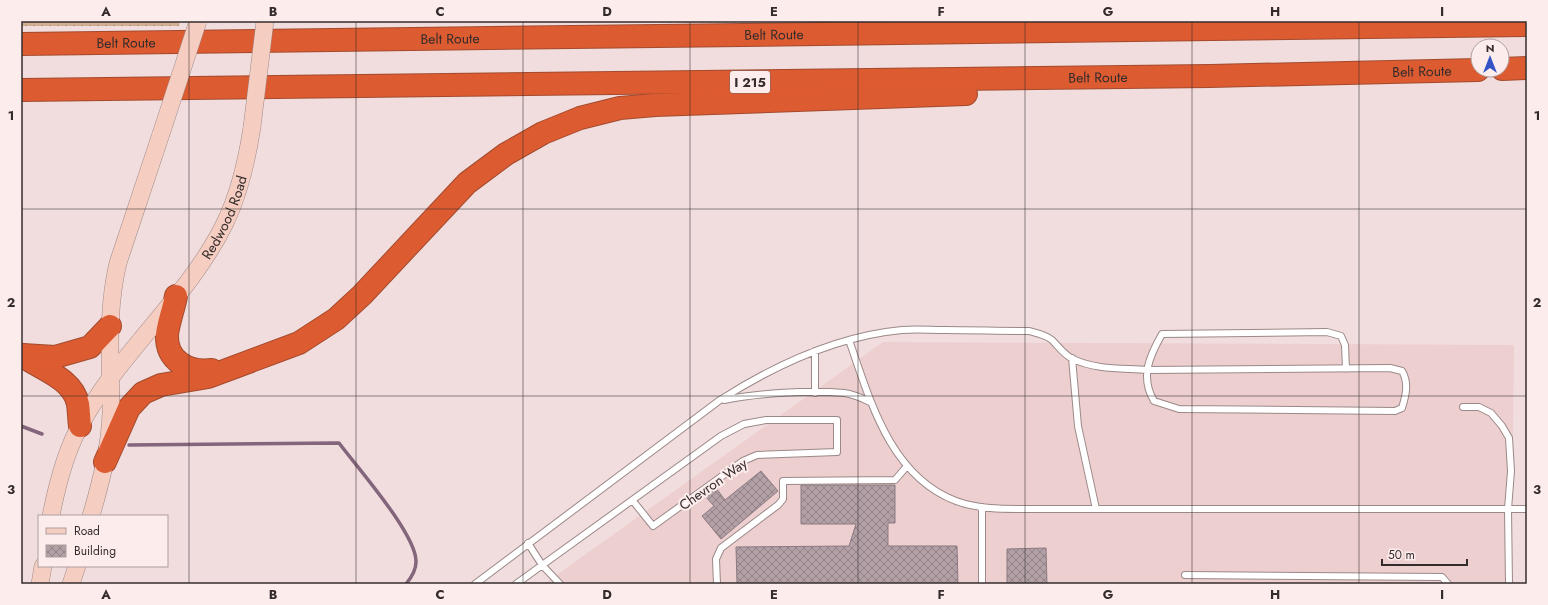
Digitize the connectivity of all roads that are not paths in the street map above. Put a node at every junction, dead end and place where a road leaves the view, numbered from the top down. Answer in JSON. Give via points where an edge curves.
{"nodes":[{"id":1,"x":198,"y":21,"type":"edge"},
{"id":2,"x":265,"y":21,"type":"edge"},
{"id":3,"x":918,"y":21,"type":"edge"},
{"id":4,"x":1527,"y":25,"type":"edge"},
{"id":5,"x":1065,"y":31,"type":"junction"},
{"id":6,"x":21,"y":44,"type":"edge"},
{"id":7,"x":1527,"y":68,"type":"edge"},
{"id":8,"x":1510,"y":69,"type":"edge"},
{"id":9,"x":1470,"y":70,"type":"edge"},
{"id":10,"x":1210,"y":76,"type":"junction"},
{"id":11,"x":21,"y":90,"type":"edge"},
{"id":12,"x":176,"y":296,"type":"junction"},
{"id":13,"x":110,"y":326,"type":"junction"},
{"id":14,"x":849,"y":340,"type":"junction"},
{"id":15,"x":815,"y":351,"type":"junction"},
{"id":16,"x":21,"y":355,"type":"edge"},
{"id":17,"x":1072,"y":358,"type":"junction"},
{"id":18,"x":239,"y":366,"type":"junction"},
{"id":19,"x":1346,"y":368,"type":"junction"},
{"id":20,"x":1147,"y":370,"type":"junction"},
{"id":21,"x":110,"y":381,"type":"junction"},
{"id":22,"x":815,"y":393,"type":"junction"},
{"id":23,"x":720,"y":400,"type":"junction"},
{"id":24,"x":870,"y":402,"type":"junction"},
{"id":25,"x":1463,"y":408,"type":"dead end"},
{"id":26,"x":80,"y":426,"type":"junction"},
{"id":27,"x":106,"y":462,"type":"junction"},
{"id":28,"x":907,"y":466,"type":"junction"},
{"id":29,"x":633,"y":500,"type":"junction"},
{"id":30,"x":982,"y":507,"type":"junction"},
{"id":31,"x":1096,"y":509,"type":"junction"},
{"id":32,"x":1508,"y":509,"type":"junction"},
{"id":33,"x":1527,"y":509,"type":"edge"},
{"id":34,"x":51,"y":515,"type":"edge"},
{"id":35,"x":91,"y":515,"type":"edge"},
{"id":36,"x":528,"y":543,"type":"junction"},
{"id":37,"x":542,"y":565,"type":"junction"},
{"id":38,"x":43,"y":567,"type":"edge"},
{"id":39,"x":77,"y":567,"type":"edge"},
{"id":40,"x":1185,"y":574,"type":"dead end"},
{"id":41,"x":1387,"y":576,"type":"junction"},
{"id":42,"x":40,"y":584,"type":"edge"},
{"id":43,"x":71,"y":584,"type":"edge"},
{"id":44,"x":475,"y":584,"type":"edge"},
{"id":45,"x":516,"y":584,"type":"edge"},
{"id":46,"x":560,"y":584,"type":"edge"},
{"id":47,"x":718,"y":584,"type":"edge"},
{"id":48,"x":982,"y":584,"type":"edge"},
{"id":49,"x":1385,"y":584,"type":"edge"},
{"id":50,"x":1448,"y":584,"type":"edge"},
{"id":51,"x":1509,"y":584,"type":"edge"}],
"edges":[{"from":1,"to":13,"type":"main road","bridge":true,"via":[[118,263]]},
{"from":2,"to":12,"type":"main road","name":"Redwood Road","bridge":true,"via":[[252,127],[241,183],[225,223],[208,254]]},
{"from":3,"to":5,"type":"highway","via":[[1010,25]]},
{"from":4,"to":5,"type":"highway","name":"Belt Route"},
{"from":5,"to":6,"type":"highway","name":"Belt Route"},
{"from":7,"to":8,"type":"highway"},
{"from":9,"to":10,"type":"highway","name":"Belt Route","number":"I 215"},
{"from":10,"to":11,"type":"highway","name":"Belt Route","number":"I 215"},
{"from":10,"to":18,"type":"highway","via":[[1187,86],[655,105],[620,108],[580,118],[543,133],[518,147],[467,183],[362,295],[336,319],[299,343]]},
{"from":12,"to":18,"type":"highway","via":[[167,336],[168,348],[174,358],[186,367],[198,371]]},
{"from":12,"to":21,"type":"main road","name":"Redwood Road"},
{"from":13,"to":16,"type":"highway","via":[[90,347],[55,357]]},
{"from":13,"to":21,"type":"main road"},
{"from":14,"to":15,"type":"lane"},
{"from":14,"to":17,"type":"lane","via":[[902,330],[1029,331],[1052,340]]},
{"from":14,"to":24,"type":"lane"},
{"from":15,"to":22,"type":"lane"},
{"from":15,"to":23,"type":"lane","via":[[755,378]]},
{"from":16,"to":26,"type":"highway","via":[[63,380],[71,389],[78,403]]},
{"from":17,"to":20,"type":"lane","via":[[1089,365]]},
{"from":17,"to":31,"type":"lane","via":[[1078,426]]},
{"from":18,"to":27,"type":"highway","via":[[208,377],[155,387],[143,393],[129,408]]},
{"from":19,"to":20,"type":"lane"},
{"from":19,"to":20,"type":"lane","via":[[1345,345],[1340,336],[1327,332],[1162,334],[1153,350]]},
{"from":19,"to":20,"type":"lane","via":[[1390,368],[1402,371],[1407,387],[1402,408],[1395,411],[1180,409],[1154,401],[1147,389]]},
{"from":21,"to":26,"type":"main road","name":"Redwood Road"},
{"from":21,"to":27,"type":"main road","via":[[111,411]]},
{"from":22,"to":23,"type":"lane"},
{"from":22,"to":24,"type":"lane","via":[[845,393]]},
{"from":23,"to":36,"type":"lane"},
{"from":24,"to":28,"type":"lane","via":[[889,440]]},
{"from":25,"to":32,"type":"lane","via":[[1479,408],[1491,413],[1509,438],[1511,471]]},
{"from":26,"to":34,"type":"main road","name":"Redwood Road","via":[[61,472]]},
{"from":27,"to":35,"type":"main road"},
{"from":28,"to":30,"type":"lane","via":[[939,492],[956,501]]},
{"from":28,"to":47,"type":"lane","via":[[895,480],[783,481],[782,499],[778,505],[721,548],[716,559]]},
{"from":29,"to":29,"type":"lane","name":"Chevron Way","via":[[721,436],[744,424],[766,420],[837,420],[837,452],[757,455],[743,461],[654,526]]},
{"from":29,"to":37,"type":"lane","name":"Chevron Way"},
{"from":30,"to":31,"type":"lane"},
{"from":30,"to":48,"type":"lane"},
{"from":31,"to":32,"type":"lane"},
{"from":32,"to":33,"type":"lane"},
{"from":32,"to":51,"type":"lane"},
{"from":36,"to":37,"type":"lane"},
{"from":36,"to":44,"type":"lane"},
{"from":37,"to":45,"type":"lane","name":"Chevron Way"},
{"from":37,"to":46,"type":"lane"},
{"from":38,"to":42,"type":"main road"},
{"from":39,"to":43,"type":"main road"},
{"from":40,"to":41,"type":"lane"},
{"from":41,"to":49,"type":"lane"},
{"from":41,"to":50,"type":"lane","via":[[1442,577]]}]}
